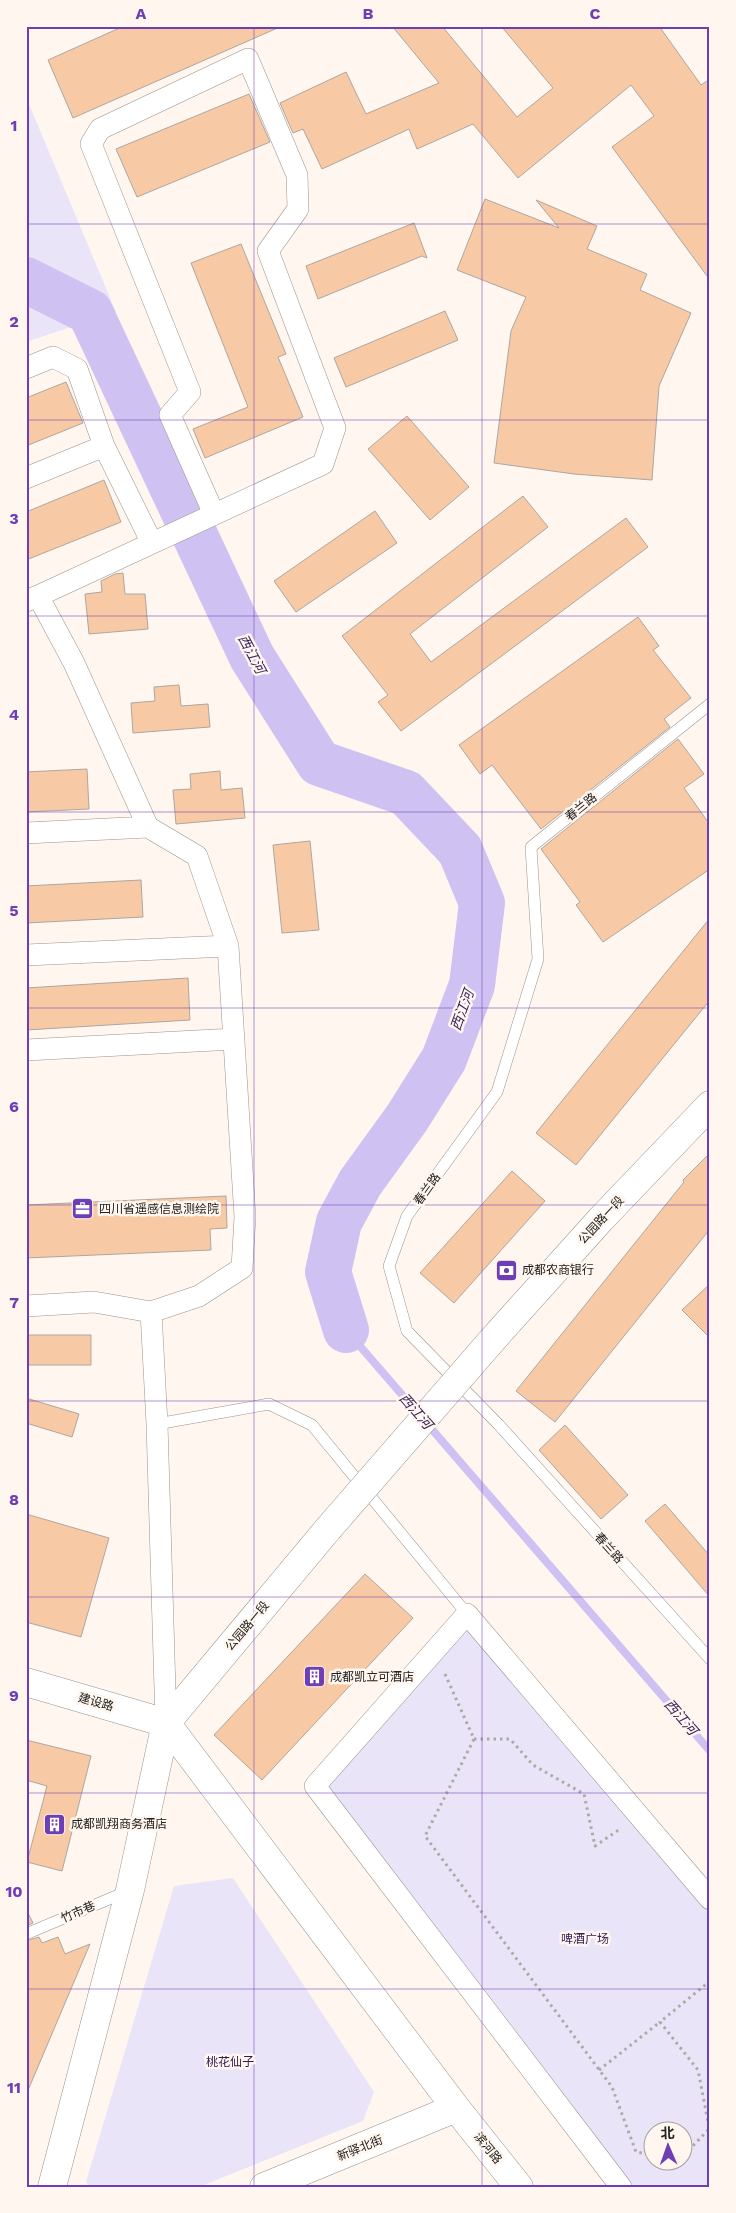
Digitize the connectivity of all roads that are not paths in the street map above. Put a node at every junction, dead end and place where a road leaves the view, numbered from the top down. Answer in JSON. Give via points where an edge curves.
{"nodes":[{"id":1,"x":26,"y":368,"type":"edge"},
{"id":2,"x":104,"y":446,"type":"junction"},
{"id":3,"x":26,"y":478,"type":"edge"},
{"id":4,"x":210,"y":516,"type":"junction"},
{"id":5,"x":152,"y":543,"type":"junction"},
{"id":6,"x":32,"y":598,"type":"edge"},
{"id":7,"x":710,"y":704,"type":"edge"},
{"id":8,"x":148,"y":827,"type":"junction"},
{"id":9,"x":26,"y":834,"type":"edge"},
{"id":10,"x":228,"y":946,"type":"junction"},
{"id":11,"x":26,"y":954,"type":"edge"},
{"id":12,"x":234,"y":1039,"type":"junction"},
{"id":13,"x":26,"y":1050,"type":"edge"},
{"id":14,"x":710,"y":1105,"type":"edge"},
{"id":15,"x":26,"y":1306,"type":"edge"},
{"id":16,"x":150,"y":1312,"type":"junction"},
{"id":17,"x":157,"y":1424,"type":"junction"},
{"id":18,"x":467,"y":1614,"type":"junction"},
{"id":19,"x":710,"y":1659,"type":"edge"},
{"id":20,"x":26,"y":1682,"type":"edge"},
{"id":21,"x":166,"y":1723,"type":"junction"},
{"id":22,"x":130,"y":1890,"type":"junction"},
{"id":23,"x":710,"y":1899,"type":"edge"},
{"id":24,"x":26,"y":1934,"type":"edge"},
{"id":25,"x":456,"y":2108,"type":"junction"},
{"id":26,"x":52,"y":2187,"type":"edge"},
{"id":27,"x":264,"y":2187,"type":"edge"},
{"id":28,"x":519,"y":2187,"type":"edge"},
{"id":29,"x":622,"y":2187,"type":"edge"}],
"edges":[{"from":1,"to":2,"type":"street","via":[[53,356],[76,369]]},
{"from":2,"to":3,"type":"street"},
{"from":2,"to":5,"type":"street"},
{"from":4,"to":4,"type":"street","via":[[323,464],[335,428],[268,251],[298,209],[297,175],[248,59],[100,129],[91,144],[190,392],[170,415]]},
{"from":4,"to":5,"type":"street"},
{"from":5,"to":6,"type":"street"},
{"from":6,"to":8,"type":"street","via":[[74,663]]},
{"from":7,"to":19,"type":"lane","name":"春兰路","via":[[531,848],[538,959],[497,1092],[407,1216],[389,1266],[407,1331],[499,1425]]},
{"from":8,"to":9,"type":"street"},
{"from":8,"to":10,"type":"street","via":[[197,856]]},
{"from":10,"to":11,"type":"street"},
{"from":10,"to":12,"type":"street"},
{"from":12,"to":13,"type":"street"},
{"from":12,"to":16,"type":"street","via":[[245,1217],[242,1268],[199,1296]]},
{"from":14,"to":21,"type":"street","name":"公园路一段","bridge":true,"via":[[494,1338]]},
{"from":15,"to":16,"type":"street","via":[[94,1302]]},
{"from":16,"to":17,"type":"street"},
{"from":17,"to":18,"type":"lane","via":[[269,1404],[312,1424]]},
{"from":17,"to":21,"type":"street"},
{"from":18,"to":23,"type":"street"},
{"from":18,"to":29,"type":"street","via":[[316,1786]]},
{"from":20,"to":21,"type":"street","name":"建设路"},
{"from":21,"to":22,"type":"street"},
{"from":21,"to":25,"type":"street","name":"滨河路"},
{"from":22,"to":24,"type":"lane","name":"竹市巷"},
{"from":22,"to":26,"type":"street"},
{"from":25,"to":27,"type":"street","name":"新驿北街"},
{"from":25,"to":28,"type":"street","name":"滨河路"}]}
